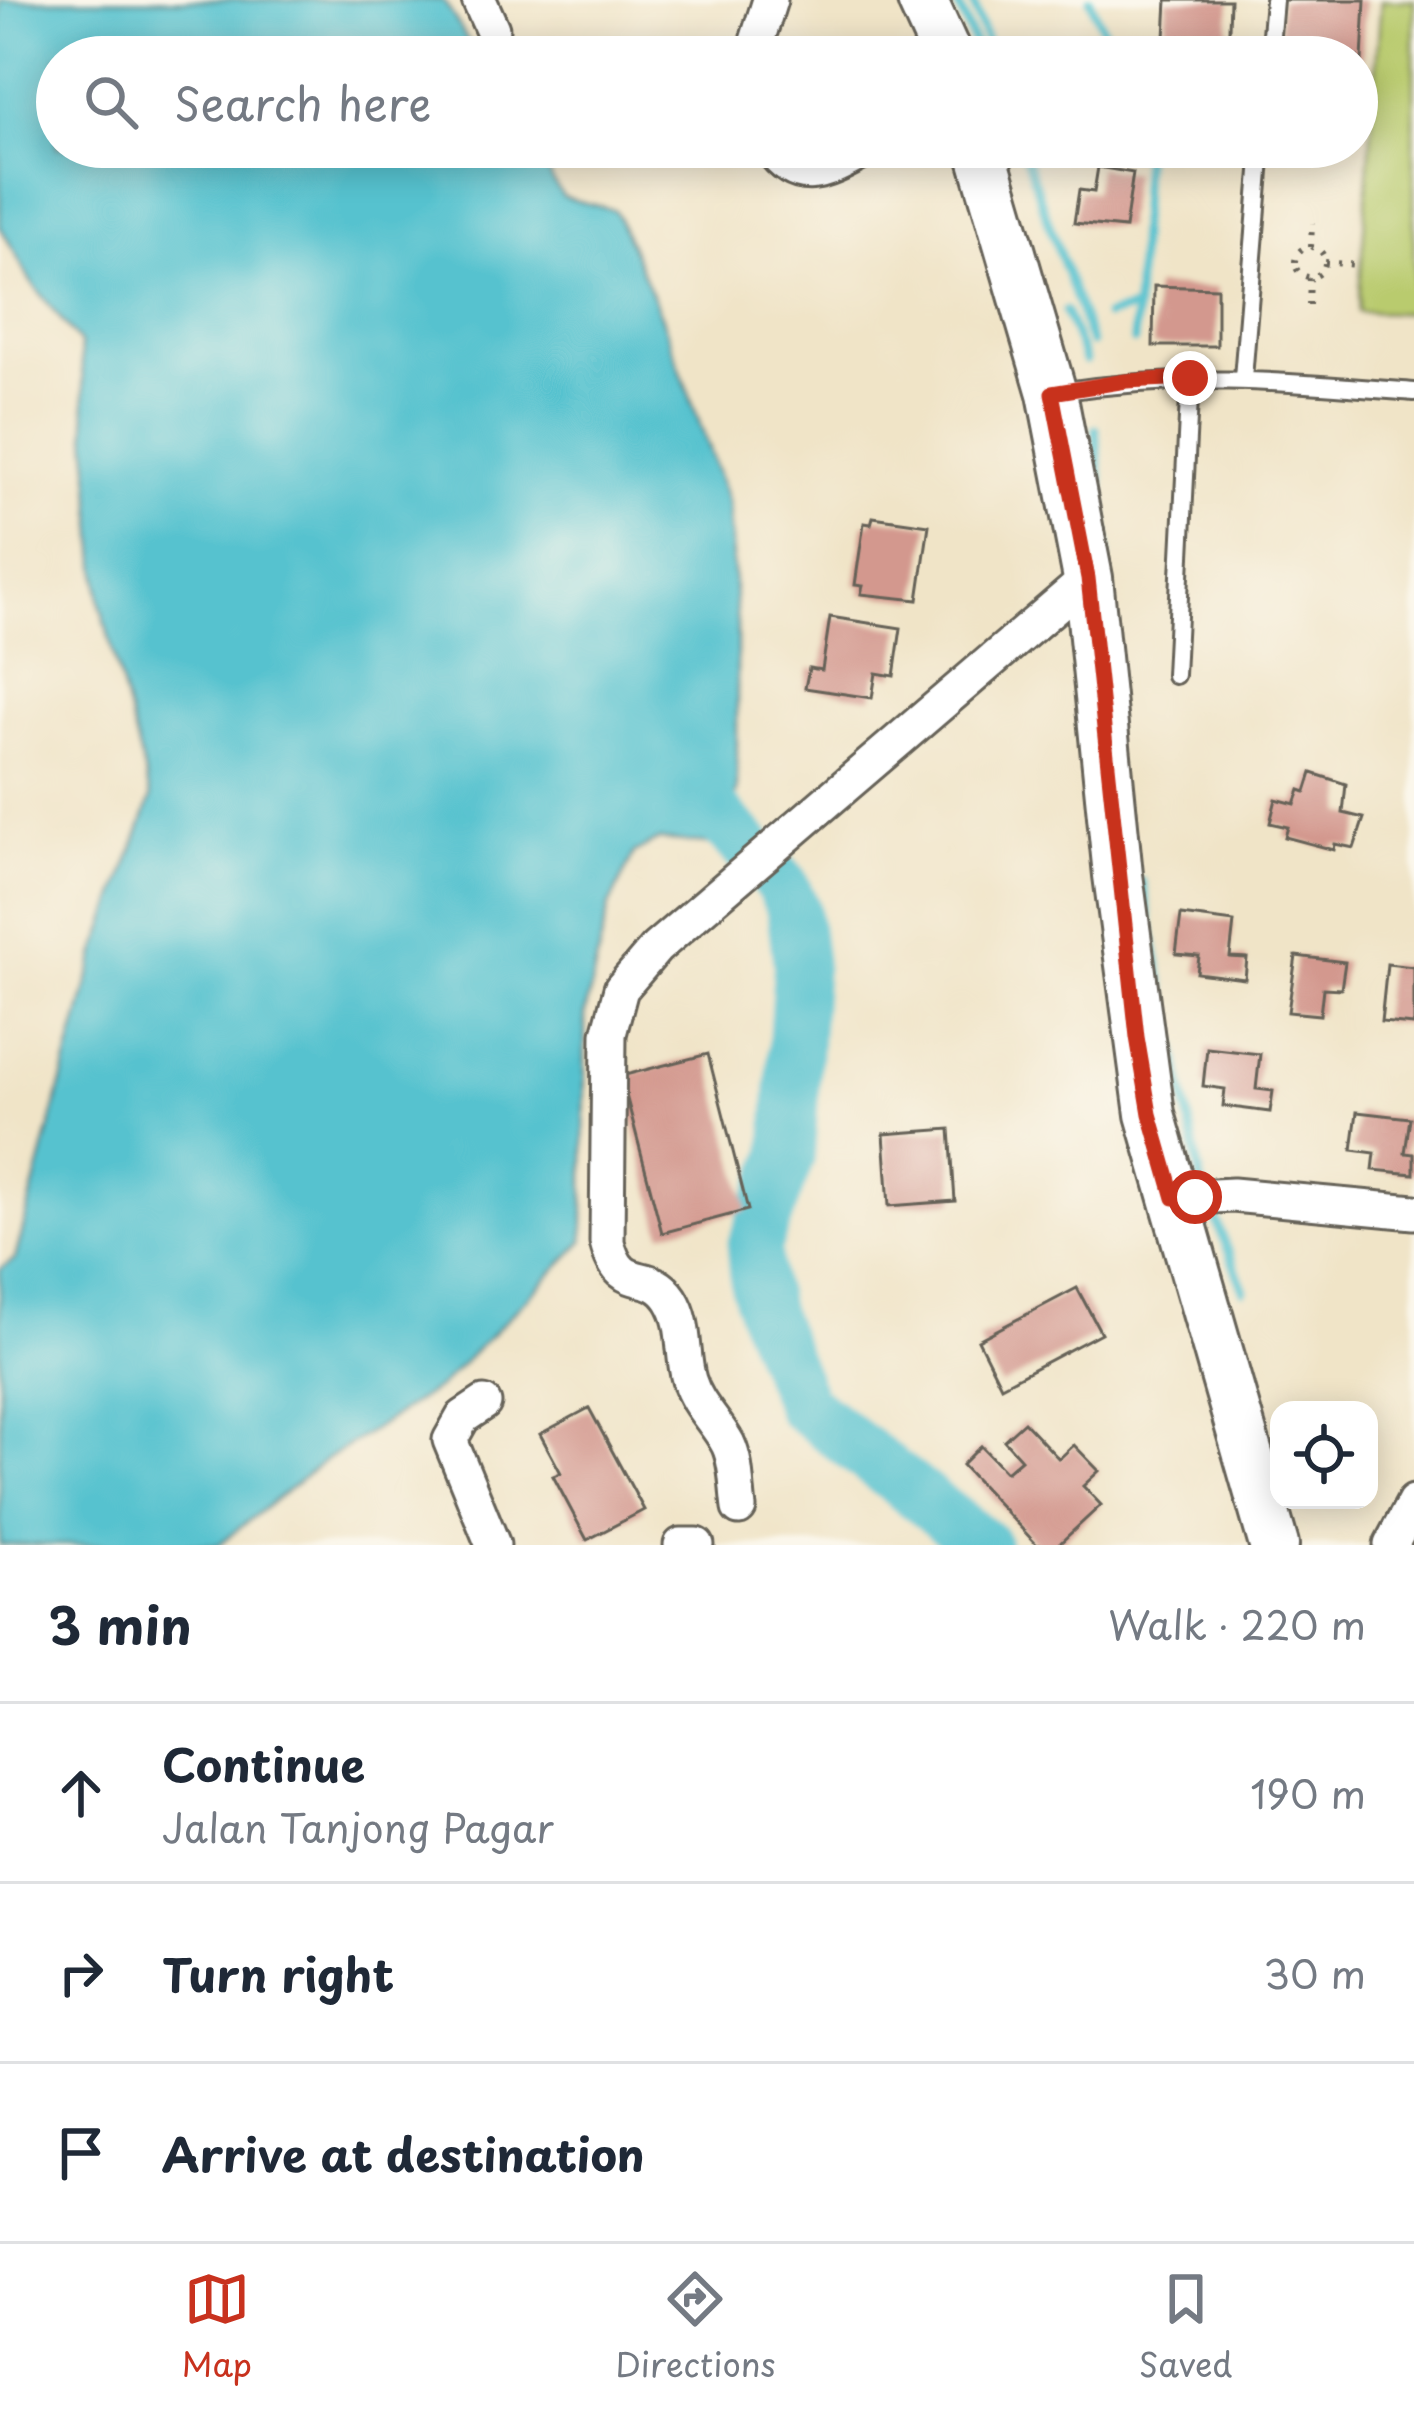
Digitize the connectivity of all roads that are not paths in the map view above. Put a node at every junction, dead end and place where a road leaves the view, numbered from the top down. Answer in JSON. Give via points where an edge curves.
{"nodes":[{"id":1,"x":770,"y":0,"type":"edge"},
{"id":2,"x":922,"y":0,"type":"edge"},
{"id":3,"x":1274,"y":0,"type":"edge"},
{"id":4,"x":759,"y":36,"type":"edge"},
{"id":5,"x":938,"y":36,"type":"edge"},
{"id":6,"x":1271,"y":36,"type":"edge"},
{"id":7,"x":790,"y":168,"type":"edge"},
{"id":8,"x":824,"y":168,"type":"edge"},
{"id":9,"x":987,"y":168,"type":"edge"},
{"id":10,"x":1260,"y":168,"type":"edge"},
{"id":11,"x":1190,"y":378,"type":"junction"},
{"id":12,"x":1243,"y":378,"type":"junction"},
{"id":13,"x":1414,"y":392,"type":"edge"},
{"id":14,"x":1052,"y":393,"type":"junction"},
{"id":15,"x":1088,"y":578,"type":"junction"},
{"id":16,"x":1175,"y":675,"type":"dead end"},
{"id":17,"x":1174,"y":1198,"type":"junction"},
{"id":18,"x":1414,"y":1212,"type":"edge"},
{"id":19,"x":484,"y":1403,"type":"dead end"},
{"id":20,"x":1414,"y":1502,"type":"edge"},
{"id":21,"x":739,"y":1508,"type":"dead end"},
{"id":22,"x":493,"y":1545,"type":"edge"},
{"id":23,"x":681,"y":1545,"type":"edge"},
{"id":24,"x":698,"y":1545,"type":"edge"},
{"id":25,"x":1274,"y":1545,"type":"edge"},
{"id":26,"x":1391,"y":1545,"type":"edge"}],
"edges":[{"from":1,"to":4,"type":"street"},
{"from":2,"to":5,"type":"main road"},
{"from":3,"to":6,"type":"lane"},
{"from":7,"to":8,"type":"street"},
{"from":9,"to":14,"type":"main road"},
{"from":10,"to":12,"type":"lane"},
{"from":11,"to":12,"type":"lane"},
{"from":11,"to":14,"type":"lane"},
{"from":11,"to":16,"type":"lane"},
{"from":12,"to":13,"type":"lane"},
{"from":14,"to":15,"type":"main road"},
{"from":15,"to":17,"type":"main road","via":[[1137,1037]]},
{"from":15,"to":21,"type":"street","via":[[656,948],[621,989],[609,1034],[607,1242],[623,1274],[658,1285],[681,1317],[688,1376],[729,1447]]},
{"from":17,"to":18,"type":"street"},
{"from":17,"to":25,"type":"main road"},
{"from":19,"to":22,"type":"street","via":[[450,1440]]},
{"from":20,"to":26,"type":"street"},
{"from":23,"to":24,"type":"street"}]}
